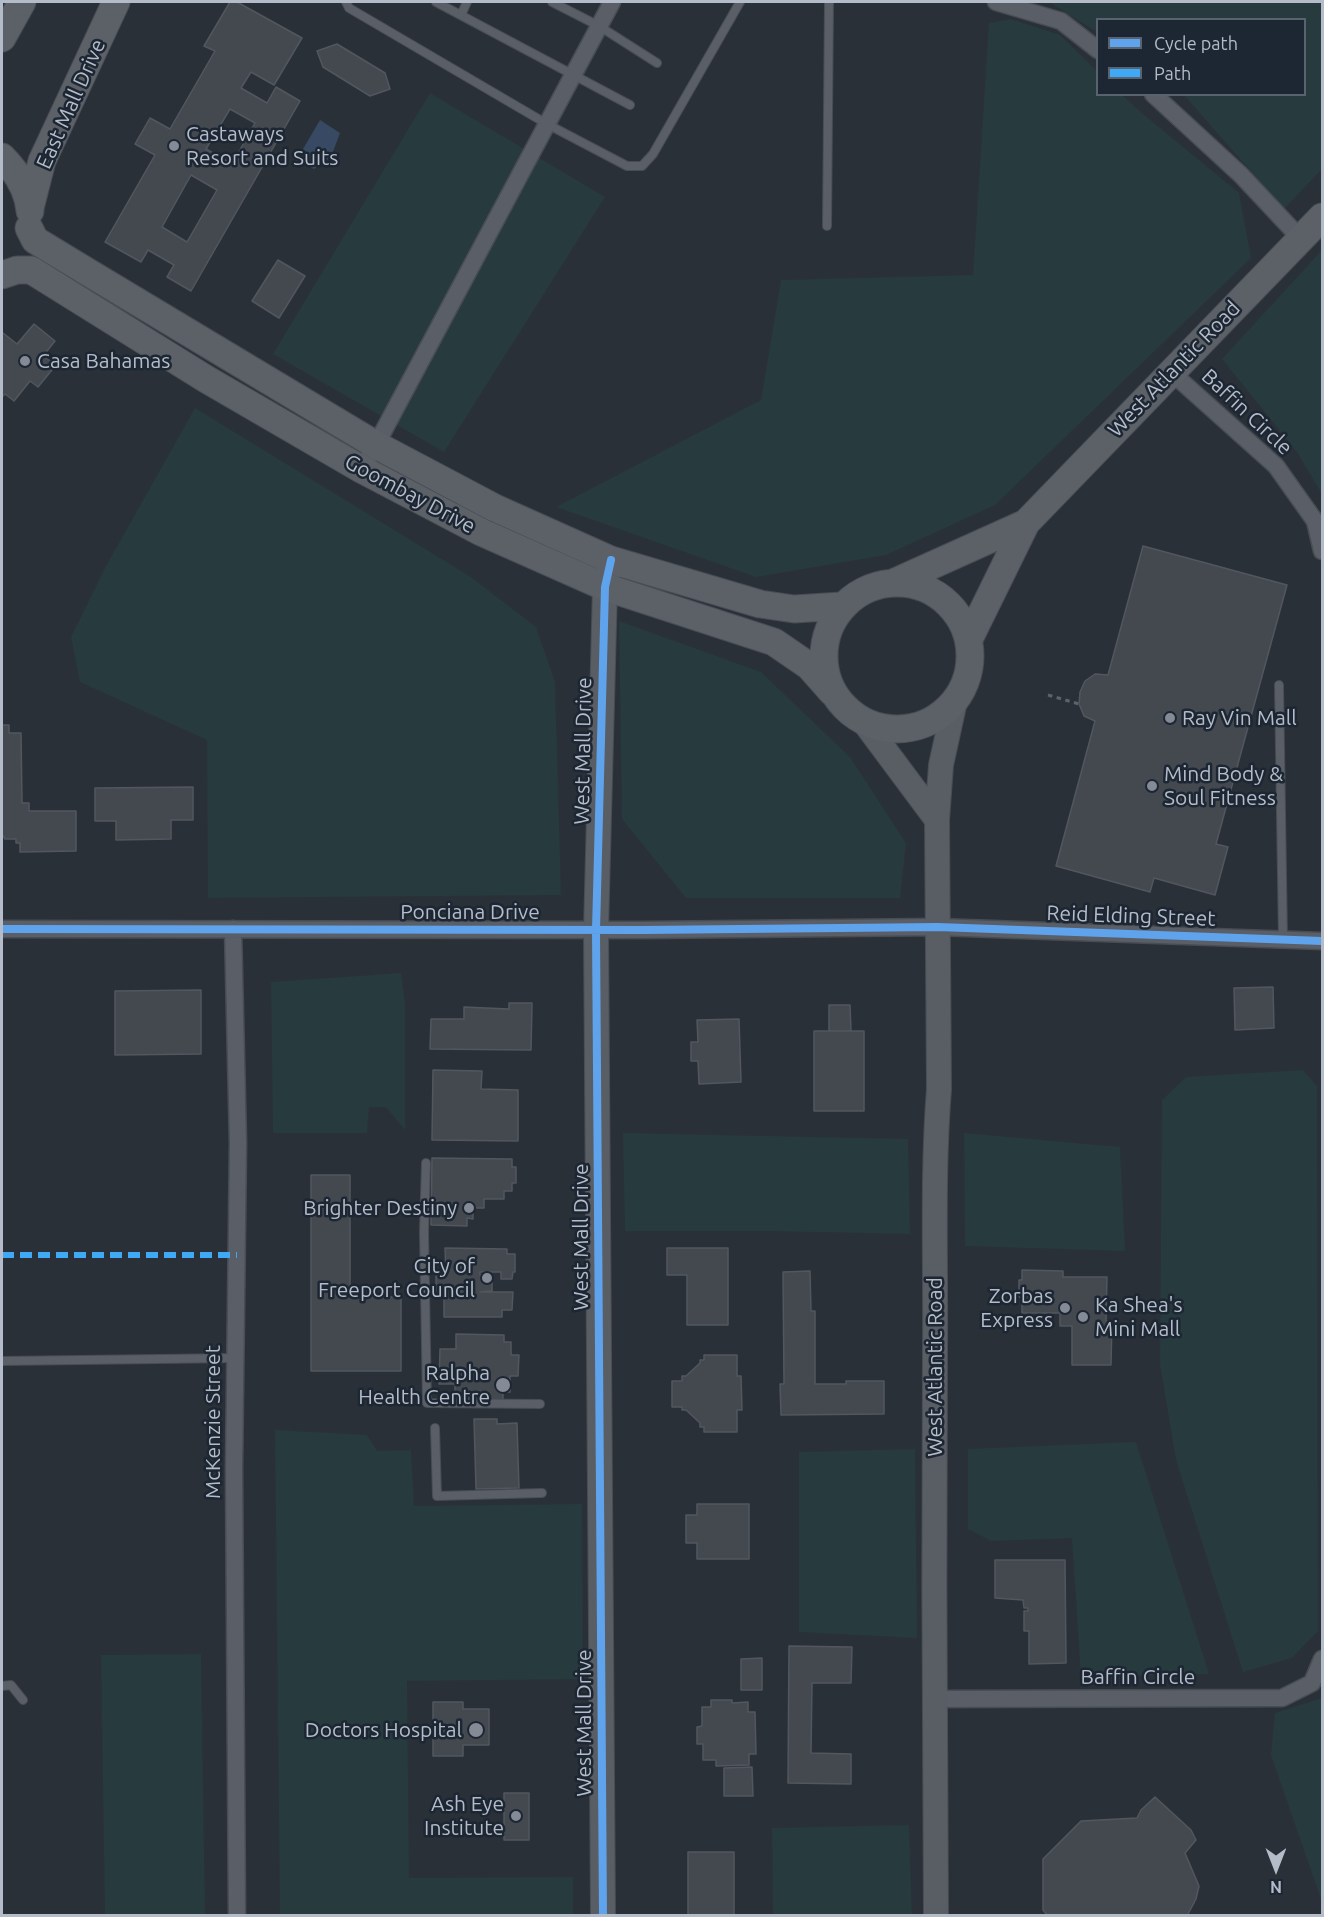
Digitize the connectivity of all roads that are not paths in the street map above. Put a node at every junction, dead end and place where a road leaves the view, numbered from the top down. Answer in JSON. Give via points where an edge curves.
{"nodes":[{"id":1,"x":22,"y":2,"type":"edge"},
{"id":2,"x":116,"y":2,"type":"edge"},
{"id":3,"x":346,"y":2,"type":"edge"},
{"id":4,"x":436,"y":2,"type":"edge"},
{"id":5,"x":467,"y":2,"type":"edge"},
{"id":6,"x":552,"y":2,"type":"edge"},
{"id":7,"x":612,"y":2,"type":"edge"},
{"id":8,"x":740,"y":2,"type":"edge"},
{"id":9,"x":829,"y":2,"type":"edge"},
{"id":10,"x":996,"y":2,"type":"edge"},
{"id":11,"x":461,"y":15,"type":"junction"},
{"id":12,"x":599,"y":27,"type":"junction"},
{"id":13,"x":2,"y":38,"type":"edge"},
{"id":14,"x":1096,"y":48,"type":"edge"},
{"id":15,"x":657,"y":63,"type":"dead end"},
{"id":16,"x":573,"y":74,"type":"junction"},
{"id":17,"x":1155,"y":96,"type":"edge"},
{"id":18,"x":630,"y":105,"type":"dead end"},
{"id":19,"x":547,"y":124,"type":"junction"},
{"id":20,"x":2,"y":157,"type":"edge"},
{"id":21,"x":1323,"y":216,"type":"edge"},
{"id":22,"x":29,"y":218,"type":"junction"},
{"id":23,"x":826,"y":226,"type":"dead end"},
{"id":24,"x":1301,"y":239,"type":"junction"},
{"id":25,"x":2,"y":274,"type":"edge"},
{"id":26,"x":224,"y":353,"type":"junction"},
{"id":27,"x":1171,"y":372,"type":"junction"},
{"id":28,"x":206,"y":379,"type":"junction"},
{"id":29,"x":376,"y":445,"type":"junction"},
{"id":30,"x":360,"y":469,"type":"junction"},
{"id":31,"x":1026,"y":523,"type":"junction"},
{"id":32,"x":1323,"y":551,"type":"edge"},
{"id":33,"x":611,"y":560,"type":"junction"},
{"id":34,"x":895,"y":582,"type":"junction"},
{"id":35,"x":604,"y":587,"type":"junction"},
{"id":36,"x":842,"y":606,"type":"junction"},
{"id":37,"x":969,"y":639,"type":"junction"},
{"id":38,"x":1279,"y":685,"type":"dead end"},
{"id":39,"x":832,"y":692,"type":"junction"},
{"id":40,"x":955,"y":701,"type":"junction"},
{"id":41,"x":864,"y":722,"type":"junction"},
{"id":42,"x":937,"y":819,"type":"junction"},
{"id":43,"x":938,"y":927,"type":"junction"},
{"id":44,"x":2,"y":929,"type":"edge"},
{"id":45,"x":233,"y":929,"type":"junction"},
{"id":46,"x":596,"y":930,"type":"junction"},
{"id":47,"x":1283,"y":940,"type":"junction"},
{"id":48,"x":1323,"y":941,"type":"edge"},
{"id":49,"x":426,"y":1163,"type":"dead end"},
{"id":50,"x":236,"y":1358,"type":"junction"},
{"id":51,"x":2,"y":1361,"type":"edge"},
{"id":52,"x":540,"y":1404,"type":"dead end"},
{"id":53,"x":435,"y":1428,"type":"dead end"},
{"id":54,"x":542,"y":1493,"type":"dead end"},
{"id":55,"x":1323,"y":1659,"type":"edge"},
{"id":56,"x":2,"y":1686,"type":"edge"},
{"id":57,"x":934,"y":1699,"type":"junction"},
{"id":58,"x":23,"y":1700,"type":"dead end"},
{"id":59,"x":237,"y":1916,"type":"edge"},
{"id":60,"x":603,"y":1916,"type":"edge"},
{"id":61,"x":936,"y":1916,"type":"edge"}],
"edges":[{"from":1,"to":13,"type":"main road"},
{"from":2,"to":22,"type":"main road","name":"East Mall Drive","via":[[42,160]]},
{"from":3,"to":19,"type":"lane","via":[[349,8]]},
{"from":4,"to":11,"type":"lane"},
{"from":5,"to":11,"type":"lane"},
{"from":6,"to":12,"type":"lane"},
{"from":7,"to":12,"type":"street"},
{"from":8,"to":19,"type":"lane","via":[[642,166],[627,166]]},
{"from":9,"to":23,"type":"lane"},
{"from":10,"to":14,"type":"street","via":[[1061,21]]},
{"from":11,"to":16,"type":"lane"},
{"from":12,"to":15,"type":"lane"},
{"from":12,"to":16,"type":"street"},
{"from":16,"to":18,"type":"lane"},
{"from":16,"to":19,"type":"street"},
{"from":17,"to":24,"type":"street","via":[[1241,175]]},
{"from":19,"to":29,"type":"street"},
{"from":20,"to":22,"type":"main road","via":[[25,188]]},
{"from":21,"to":24,"type":"main road","name":"West Atlantic Road"},
{"from":22,"to":25,"type":"main road","name":"East Mall Drive","via":[[23,247]]},
{"from":22,"to":26,"type":"main road","name":"Goombay Drive","via":[[35,240]]},
{"from":24,"to":27,"type":"main road","name":"West Atlantic Road"},
{"from":25,"to":28,"type":"main road","name":"Goombay Drive","via":[[31,270]]},
{"from":26,"to":28,"type":"main road"},
{"from":26,"to":29,"type":"main road","name":"Goombay Drive"},
{"from":27,"to":31,"type":"main road","name":"West Atlantic Road"},
{"from":27,"to":32,"type":"street","name":"Baffin Circle","via":[[1276,466],[1315,521]]},
{"from":28,"to":30,"type":"main road","name":"Goombay Drive"},
{"from":29,"to":30,"type":"street"},
{"from":29,"to":33,"type":"main road","name":"Goombay Drive","via":[[495,508]]},
{"from":30,"to":35,"type":"main road","name":"Goombay Drive","via":[[481,532]]},
{"from":31,"to":34,"type":"main road","name":"West Atlantic Road"},
{"from":31,"to":37,"type":"main road","name":"West Atlantic Road"},
{"from":33,"to":35,"type":"street","name":"West Mall Drive"},
{"from":33,"to":36,"type":"main road","name":"Goombay Drive","via":[[769,606]]},
{"from":34,"to":36,"type":"main road","via":[[875,585]]},
{"from":34,"to":37,"type":"main road","via":[[920,586],[942,598],[959,616]]},
{"from":35,"to":39,"type":"main road","name":"Goombay Drive","via":[[774,642],[804,662]]},
{"from":35,"to":46,"type":"street","name":"West Mall Drive"},
{"from":36,"to":39,"type":"main road","via":[[829,625],[823,647],[824,670]]},
{"from":37,"to":40,"type":"main road","via":[[969,672]]},
{"from":38,"to":47,"type":"lane"},
{"from":39,"to":41,"type":"main road"},
{"from":40,"to":41,"type":"main road","via":[[940,715],[903,729]]},
{"from":40,"to":42,"type":"street","name":"West Atlantic Road","via":[[941,765]]},
{"from":41,"to":42,"type":"street"},
{"from":42,"to":43,"type":"street","name":"West Atlantic Road"},
{"from":43,"to":46,"type":"street","name":"Ponciana Drive"},
{"from":43,"to":47,"type":"street","name":"Reid Elding Street"},
{"from":43,"to":57,"type":"street","name":"West Atlantic Road"},
{"from":44,"to":45,"type":"street","name":"Ponciana Drive"},
{"from":45,"to":46,"type":"street","name":"Ponciana Drive"},
{"from":45,"to":50,"type":"street","name":"McKenzie Street","via":[[238,1143]]},
{"from":46,"to":60,"type":"street","name":"West Mall Drive"},
{"from":47,"to":48,"type":"street","name":"Reid Elding Street"},
{"from":49,"to":52,"type":"lane","via":[[427,1403]]},
{"from":50,"to":51,"type":"lane"},
{"from":50,"to":59,"type":"street","name":"McKenzie Street"},
{"from":53,"to":54,"type":"lane","via":[[437,1496]]},
{"from":55,"to":57,"type":"street","name":"Baffin Circle","via":[[1312,1683],[1282,1698]]},
{"from":56,"to":58,"type":"lane","via":[[11,1686]]},
{"from":57,"to":61,"type":"street","name":"West Atlantic Road"}]}
